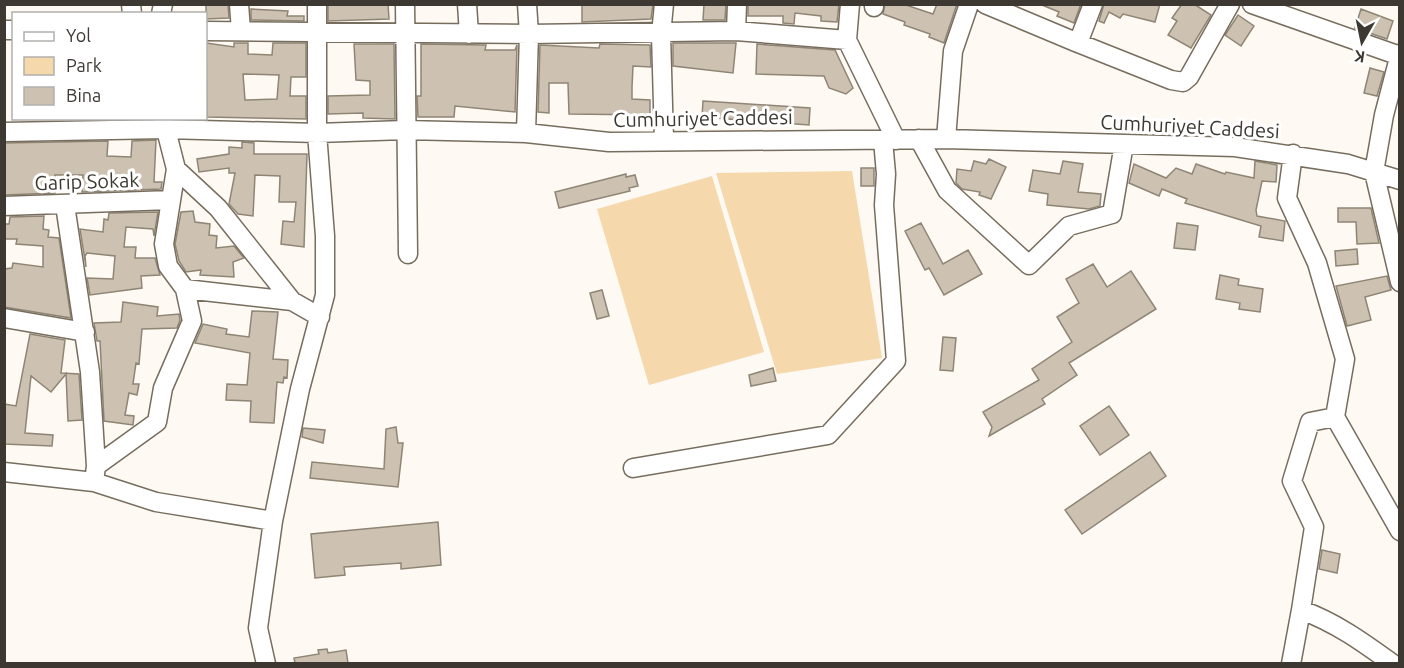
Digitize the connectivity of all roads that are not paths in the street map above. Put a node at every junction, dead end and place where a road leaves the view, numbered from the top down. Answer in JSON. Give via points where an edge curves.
{"nodes":[{"id":1,"x":239,"y":4,"type":"edge"},
{"id":2,"x":317,"y":4,"type":"edge"},
{"id":3,"x":405,"y":4,"type":"edge"},
{"id":4,"x":467,"y":4,"type":"edge"},
{"id":5,"x":527,"y":4,"type":"edge"},
{"id":6,"x":664,"y":4,"type":"edge"},
{"id":7,"x":737,"y":4,"type":"edge"},
{"id":8,"x":850,"y":4,"type":"edge"},
{"id":9,"x":969,"y":4,"type":"edge"},
{"id":10,"x":985,"y":4,"type":"edge"},
{"id":11,"x":1093,"y":4,"type":"edge"},
{"id":12,"x":1230,"y":4,"type":"edge"},
{"id":13,"x":1252,"y":4,"type":"edge"},
{"id":14,"x":207,"y":31,"type":"edge"},
{"id":15,"x":241,"y":31,"type":"junction"},
{"id":16,"x":736,"y":31,"type":"junction"},
{"id":17,"x":407,"y":32,"type":"junction"},
{"id":18,"x":318,"y":33,"type":"junction"},
{"id":19,"x":469,"y":34,"type":"junction"},
{"id":20,"x":530,"y":34,"type":"junction"},
{"id":21,"x":661,"y":34,"type":"junction"},
{"id":22,"x":847,"y":40,"type":"junction"},
{"id":23,"x":1078,"y":43,"type":"junction"},
{"id":24,"x":1399,"y":55,"type":"edge"},
{"id":25,"x":164,"y":124,"type":"edge"},
{"id":26,"x":405,"y":130,"type":"junction"},
{"id":27,"x":4,"y":132,"type":"edge"},
{"id":28,"x":318,"y":133,"type":"junction"},
{"id":29,"x":526,"y":133,"type":"junction"},
{"id":30,"x":919,"y":139,"type":"junction"},
{"id":31,"x":946,"y":139,"type":"junction"},
{"id":32,"x":890,"y":140,"type":"junction"},
{"id":33,"x":664,"y":141,"type":"junction"},
{"id":34,"x":1124,"y":144,"type":"junction"},
{"id":35,"x":1293,"y":154,"type":"junction"},
{"id":36,"x":176,"y":169,"type":"junction"},
{"id":37,"x":1374,"y":172,"type":"junction"},
{"id":38,"x":1400,"y":180,"type":"edge"},
{"id":39,"x":171,"y":200,"type":"junction"},
{"id":40,"x":65,"y":205,"type":"junction"},
{"id":41,"x":4,"y":206,"type":"edge"},
{"id":42,"x":408,"y":254,"type":"dead end"},
{"id":43,"x":1400,"y":282,"type":"edge"},
{"id":44,"x":185,"y":289,"type":"junction"},
{"id":45,"x":292,"y":301,"type":"junction"},
{"id":46,"x":320,"y":316,"type":"junction"},
{"id":47,"x":4,"y":318,"type":"edge"},
{"id":48,"x":85,"y":332,"type":"junction"},
{"id":49,"x":1335,"y":417,"type":"junction"},
{"id":50,"x":633,"y":468,"type":"dead end"},
{"id":51,"x":4,"y":472,"type":"edge"},
{"id":52,"x":95,"y":474,"type":"junction"},
{"id":53,"x":273,"y":521,"type":"junction"},
{"id":54,"x":1400,"y":531,"type":"edge"},
{"id":55,"x":1301,"y":610,"type":"junction"},
{"id":56,"x":266,"y":663,"type":"edge"},
{"id":57,"x":1291,"y":663,"type":"edge"},
{"id":58,"x":1393,"y":663,"type":"edge"}],
"edges":[{"from":1,"to":15,"type":"street"},
{"from":2,"to":18,"type":"street"},
{"from":3,"to":17,"type":"street"},
{"from":4,"to":19,"type":"street"},
{"from":5,"to":20,"type":"street"},
{"from":6,"to":21,"type":"street"},
{"from":7,"to":16,"type":"street"},
{"from":8,"to":22,"type":"street"},
{"from":9,"to":31,"type":"street","via":[[953,51]]},
{"from":10,"to":23,"type":"street"},
{"from":11,"to":23,"type":"street"},
{"from":12,"to":23,"type":"street","via":[[1183,82]]},
{"from":13,"to":24,"type":"street"},
{"from":14,"to":15,"type":"street"},
{"from":15,"to":18,"type":"street"},
{"from":16,"to":21,"type":"street"},
{"from":16,"to":22,"type":"street"},
{"from":17,"to":18,"type":"street"},
{"from":17,"to":19,"type":"street"},
{"from":17,"to":26,"type":"street"},
{"from":18,"to":28,"type":"street"},
{"from":19,"to":20,"type":"street"},
{"from":20,"to":21,"type":"street"},
{"from":20,"to":29,"type":"street"},
{"from":21,"to":33,"type":"street"},
{"from":22,"to":32,"type":"street"},
{"from":24,"to":37,"type":"street"},
{"from":25,"to":27,"type":"street","name":"Cumhuriyet Caddesi"},
{"from":25,"to":28,"type":"street","name":"Cumhuriyet Caddesi"},
{"from":25,"to":36,"type":"street"},
{"from":26,"to":28,"type":"street","name":"Cumhuriyet Caddesi"},
{"from":26,"to":29,"type":"street","name":"Cumhuriyet Caddesi"},
{"from":26,"to":42,"type":"street"},
{"from":28,"to":46,"type":"street","via":[[325,236],[325,295]]},
{"from":29,"to":33,"type":"street","name":"Cumhuriyet Caddesi","via":[[609,142]]},
{"from":30,"to":31,"type":"street","name":"Cumhuriyet Caddesi"},
{"from":30,"to":32,"type":"street","name":"Cumhuriyet Caddesi"},
{"from":30,"to":34,"type":"street","via":[[947,190],[1029,265],[1069,226],[1112,214]]},
{"from":31,"to":34,"type":"street","name":"Cumhuriyet Caddesi"},
{"from":32,"to":33,"type":"street","name":"Cumhuriyet Caddesi"},
{"from":32,"to":50,"type":"street","via":[[885,206],[896,361],[828,435]]},
{"from":34,"to":35,"type":"street","name":"Cumhuriyet Caddesi","via":[[1235,147]]},
{"from":35,"to":37,"type":"street","name":"Cumhuriyet Caddesi"},
{"from":35,"to":49,"type":"street","via":[[1287,198],[1317,263],[1345,359]]},
{"from":36,"to":39,"type":"street"},
{"from":36,"to":45,"type":"street","via":[[218,208]]},
{"from":37,"to":38,"type":"street","name":"Cumhuriyet Caddesi"},
{"from":37,"to":43,"type":"street"},
{"from":39,"to":40,"type":"street","name":"Garip Sokak"},
{"from":39,"to":44,"type":"street","via":[[164,244],[168,267]]},
{"from":40,"to":41,"type":"street","name":"Garip Sokak"},
{"from":40,"to":48,"type":"street"},
{"from":44,"to":45,"type":"street"},
{"from":44,"to":52,"type":"street","via":[[192,321],[163,388],[157,422]]},
{"from":45,"to":46,"type":"street"},
{"from":46,"to":53,"type":"street","via":[[300,388]]},
{"from":47,"to":48,"type":"street"},
{"from":48,"to":52,"type":"street"},
{"from":49,"to":54,"type":"street"},
{"from":49,"to":55,"type":"street","via":[[1310,422],[1292,481],[1314,527]]},
{"from":51,"to":52,"type":"street"},
{"from":52,"to":53,"type":"street","via":[[156,502]]},
{"from":53,"to":56,"type":"street","via":[[258,628]]},
{"from":55,"to":57,"type":"street"},
{"from":55,"to":58,"type":"street","via":[[1360,640]]}]}
